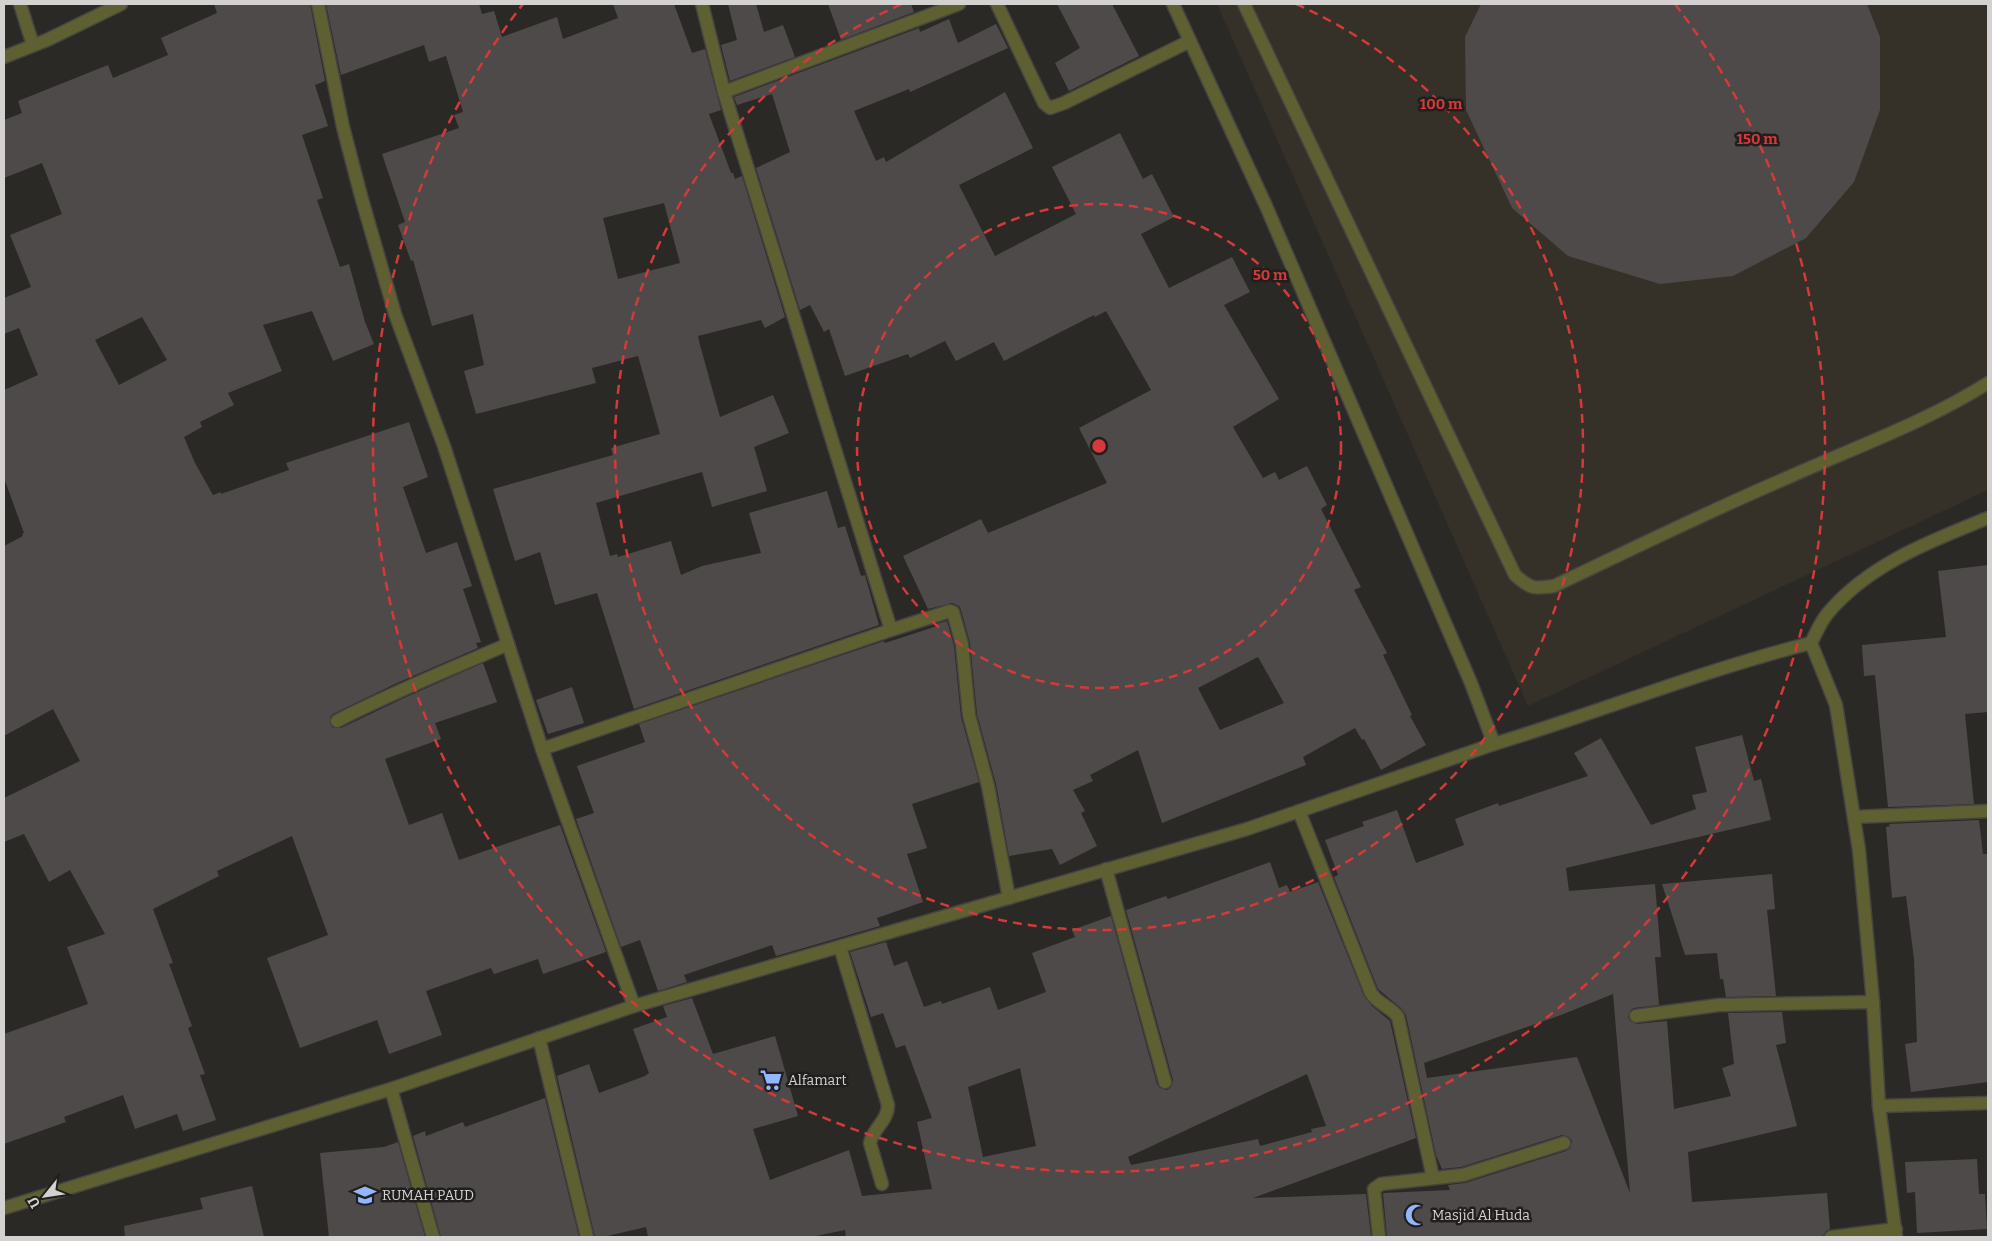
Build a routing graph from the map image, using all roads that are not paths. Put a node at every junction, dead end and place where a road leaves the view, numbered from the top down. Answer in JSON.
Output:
{"nodes":[{"id":1,"x":20,"y":4,"type":"edge"},
{"id":2,"x":121,"y":4,"type":"edge"},
{"id":3,"x":318,"y":4,"type":"edge"},
{"id":4,"x":702,"y":4,"type":"edge"},
{"id":5,"x":959,"y":4,"type":"edge"},
{"id":6,"x":997,"y":4,"type":"edge"},
{"id":7,"x":1173,"y":4,"type":"edge"},
{"id":8,"x":1244,"y":4,"type":"edge"},
{"id":9,"x":1190,"y":41,"type":"junction"},
{"id":10,"x":33,"y":45,"type":"junction"},
{"id":11,"x":4,"y":57,"type":"edge"},
{"id":12,"x":724,"y":92,"type":"junction"},
{"id":13,"x":1988,"y":383,"type":"edge"},
{"id":14,"x":1988,"y":518,"type":"edge"},
{"id":15,"x":891,"y":630,"type":"junction"},
{"id":16,"x":1811,"y":642,"type":"junction"},
{"id":17,"x":508,"y":644,"type":"junction"},
{"id":18,"x":337,"y":721,"type":"dead end"},
{"id":19,"x":1494,"y":744,"type":"junction"},
{"id":20,"x":542,"y":749,"type":"junction"},
{"id":21,"x":1299,"y":811,"type":"junction"},
{"id":22,"x":1988,"y":811,"type":"edge"},
{"id":23,"x":1854,"y":817,"type":"junction"},
{"id":24,"x":1106,"y":869,"type":"junction"},
{"id":25,"x":1009,"y":898,"type":"junction"},
{"id":26,"x":840,"y":947,"type":"junction"},
{"id":27,"x":1873,"y":1002,"type":"junction"},
{"id":28,"x":634,"y":1006,"type":"junction"},
{"id":29,"x":1636,"y":1016,"type":"dead end"},
{"id":30,"x":539,"y":1038,"type":"junction"},
{"id":31,"x":1165,"y":1082,"type":"dead end"},
{"id":32,"x":391,"y":1089,"type":"junction"},
{"id":33,"x":1988,"y":1103,"type":"edge"},
{"id":34,"x":1880,"y":1106,"type":"junction"},
{"id":35,"x":1564,"y":1143,"type":"dead end"},
{"id":36,"x":1433,"y":1178,"type":"junction"},
{"id":37,"x":882,"y":1184,"type":"dead end"},
{"id":38,"x":4,"y":1208,"type":"edge"},
{"id":39,"x":1896,"y":1233,"type":"edge"},
{"id":40,"x":433,"y":1237,"type":"edge"},
{"id":41,"x":587,"y":1237,"type":"edge"},
{"id":42,"x":1380,"y":1237,"type":"edge"},
{"id":43,"x":1831,"y":1237,"type":"edge"}],
"edges":[{"from":1,"to":10,"type":"street"},
{"from":2,"to":10,"type":"street"},
{"from":3,"to":17,"type":"street"},
{"from":4,"to":12,"type":"street"},
{"from":5,"to":12,"type":"street"},
{"from":6,"to":9,"type":"street"},
{"from":7,"to":9,"type":"street"},
{"from":8,"to":13,"type":"street"},
{"from":9,"to":19,"type":"street"},
{"from":10,"to":11,"type":"street"},
{"from":12,"to":15,"type":"street"},
{"from":14,"to":16,"type":"street"},
{"from":15,"to":20,"type":"street"},
{"from":15,"to":25,"type":"street"},
{"from":16,"to":19,"type":"street"},
{"from":16,"to":23,"type":"street"},
{"from":17,"to":18,"type":"street"},
{"from":17,"to":20,"type":"street"},
{"from":19,"to":21,"type":"street"},
{"from":20,"to":28,"type":"street"},
{"from":21,"to":24,"type":"street"},
{"from":21,"to":36,"type":"street"},
{"from":22,"to":23,"type":"street"},
{"from":23,"to":27,"type":"street"},
{"from":24,"to":25,"type":"street"},
{"from":24,"to":31,"type":"street"},
{"from":25,"to":26,"type":"street"},
{"from":26,"to":28,"type":"street"},
{"from":26,"to":37,"type":"street"},
{"from":27,"to":29,"type":"street"},
{"from":27,"to":34,"type":"street"},
{"from":28,"to":30,"type":"street"},
{"from":30,"to":32,"type":"street"},
{"from":30,"to":41,"type":"street"},
{"from":32,"to":38,"type":"street"},
{"from":32,"to":40,"type":"street"},
{"from":33,"to":34,"type":"street"},
{"from":34,"to":39,"type":"street"},
{"from":35,"to":36,"type":"street"},
{"from":36,"to":42,"type":"street"},
{"from":39,"to":43,"type":"street"}]}
